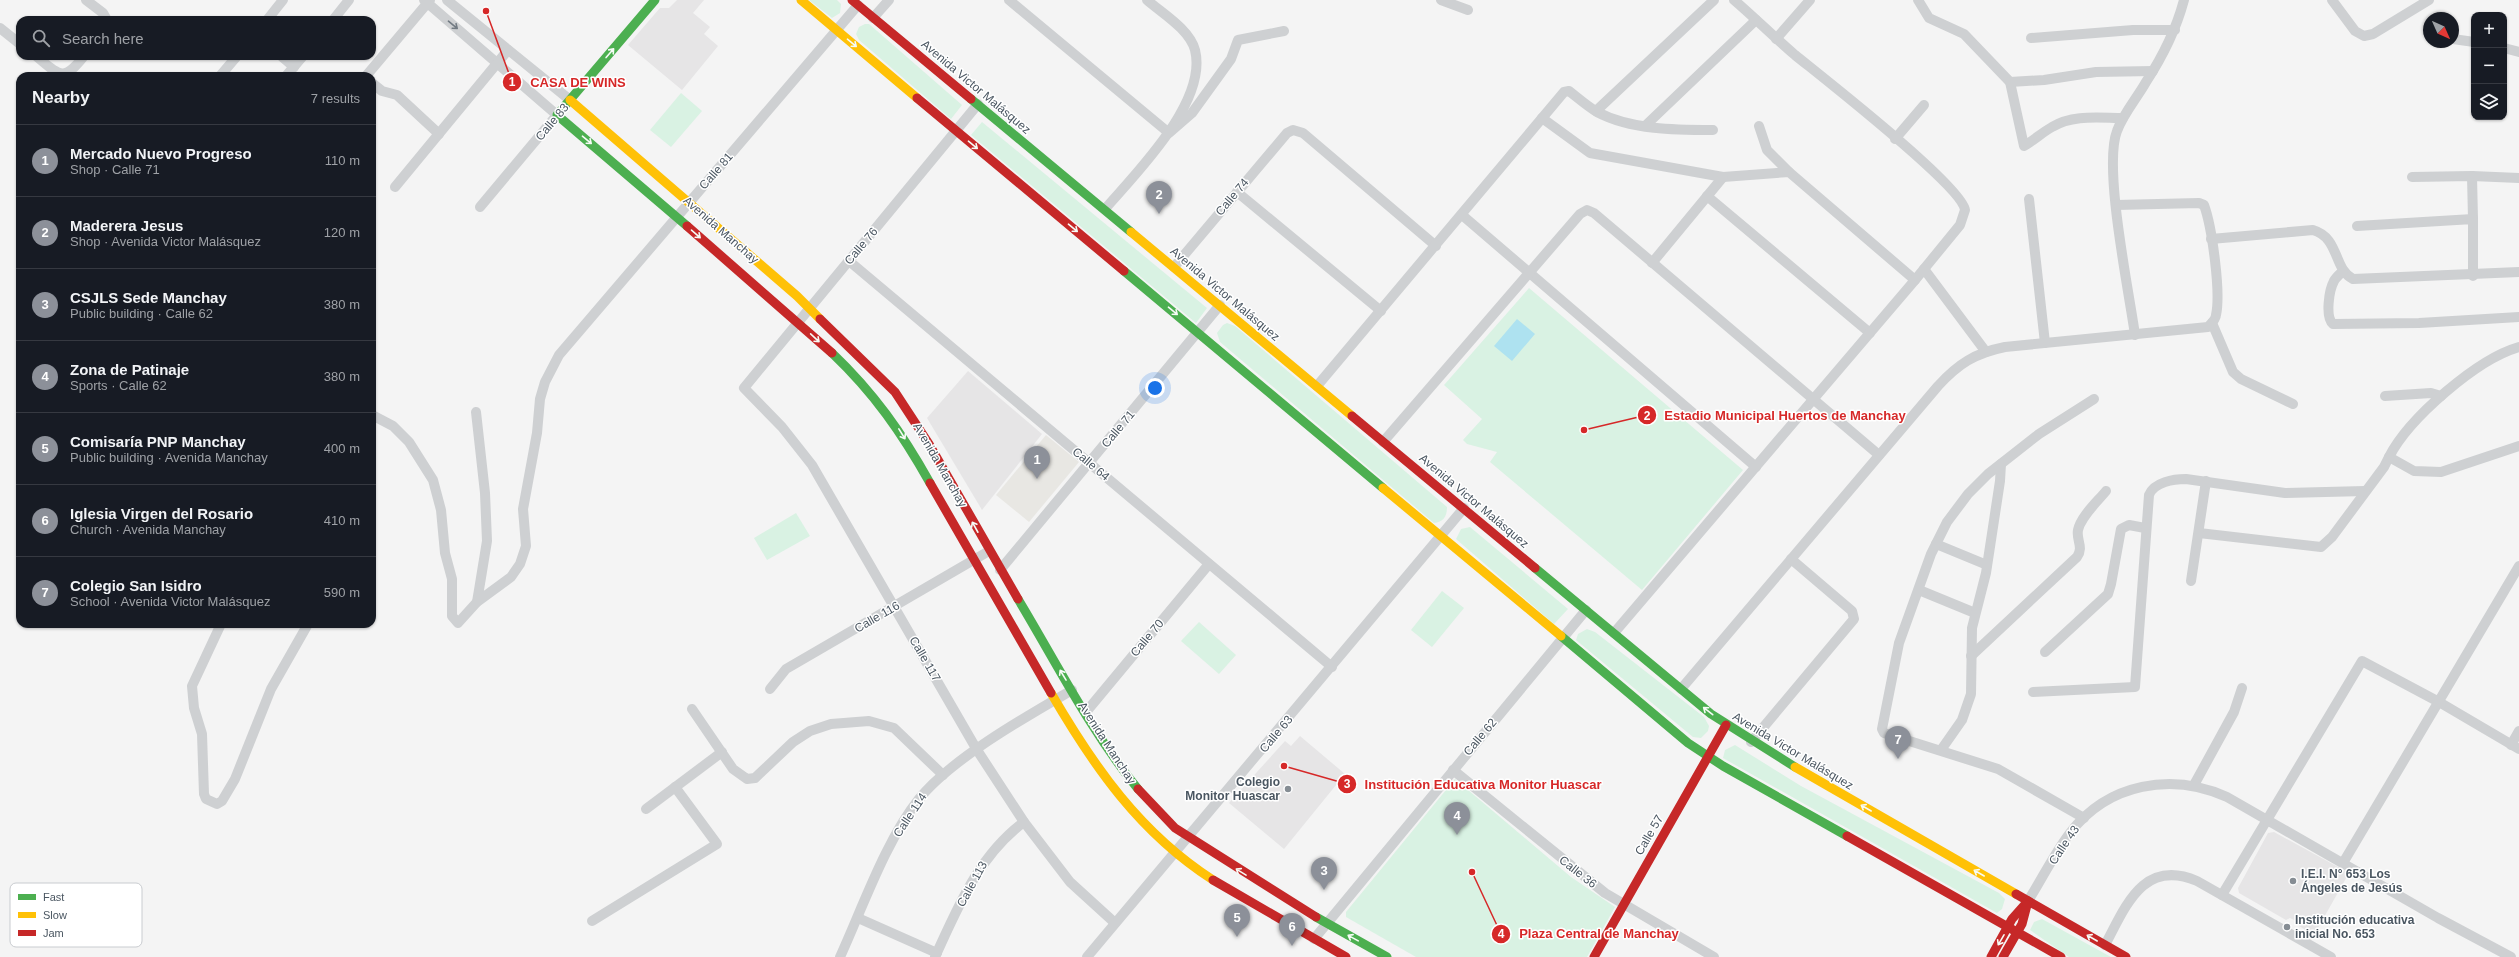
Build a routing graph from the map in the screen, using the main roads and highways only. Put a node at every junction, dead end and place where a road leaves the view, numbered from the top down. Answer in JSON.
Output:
{"nodes":[{"id":1,"x":655,"y":0,"type":"edge"},
{"id":2,"x":801,"y":0,"type":"edge"},
{"id":3,"x":855,"y":3,"type":"edge"},
{"id":4,"x":570,"y":100,"type":"junction"},
{"id":5,"x":557,"y":115,"type":"joint"},
{"id":6,"x":1726,"y":725,"type":"junction"},
{"id":7,"x":1708,"y":756,"type":"junction"},
{"id":8,"x":2028,"y":901,"type":"junction"},
{"id":9,"x":2008,"y":927,"type":"junction"},
{"id":10,"x":2017,"y":932,"type":"junction"},
{"id":11,"x":1346,"y":957,"type":"edge"},
{"id":12,"x":1387,"y":957,"type":"edge"},
{"id":13,"x":1594,"y":957,"type":"edge"},
{"id":14,"x":1991,"y":957,"type":"edge"},
{"id":15,"x":2003,"y":957,"type":"edge"},
{"id":16,"x":2061,"y":957,"type":"edge"},
{"id":17,"x":2126,"y":957,"type":"edge"}],
"edges":[{"from":4,"to":1,"type":"main road","name":"Calle 83","one_way":true},
{"from":2,"to":7,"type":"main road","one_way":true},
{"from":6,"to":3,"type":"main road","name":"Avenida Victor Malásquez","one_way":true},
{"from":4,"to":5,"type":"main road","name":"Calle 83"},
{"from":12,"to":4,"type":"main road","name":"Avenida Manchay","one_way":true},
{"from":5,"to":11,"type":"main road","name":"Avenida Manchay","one_way":true},
{"from":6,"to":7,"type":"main road","name":"Calle 57"},
{"from":8,"to":6,"type":"main road","name":"Avenida Victor Malásquez","one_way":true},
{"from":7,"to":9,"type":"main road"},
{"from":7,"to":13,"type":"main road","name":"Calle 57"},
{"from":8,"to":9,"type":"main road"},
{"from":8,"to":10,"type":"main road"},
{"from":17,"to":8,"type":"main road","name":"Avenida Victor Malásquez","one_way":true},
{"from":9,"to":10,"type":"main road"},
{"from":9,"to":14,"type":"main road","one_way":true},
{"from":10,"to":15,"type":"main road"},
{"from":10,"to":16,"type":"main road"}]}
